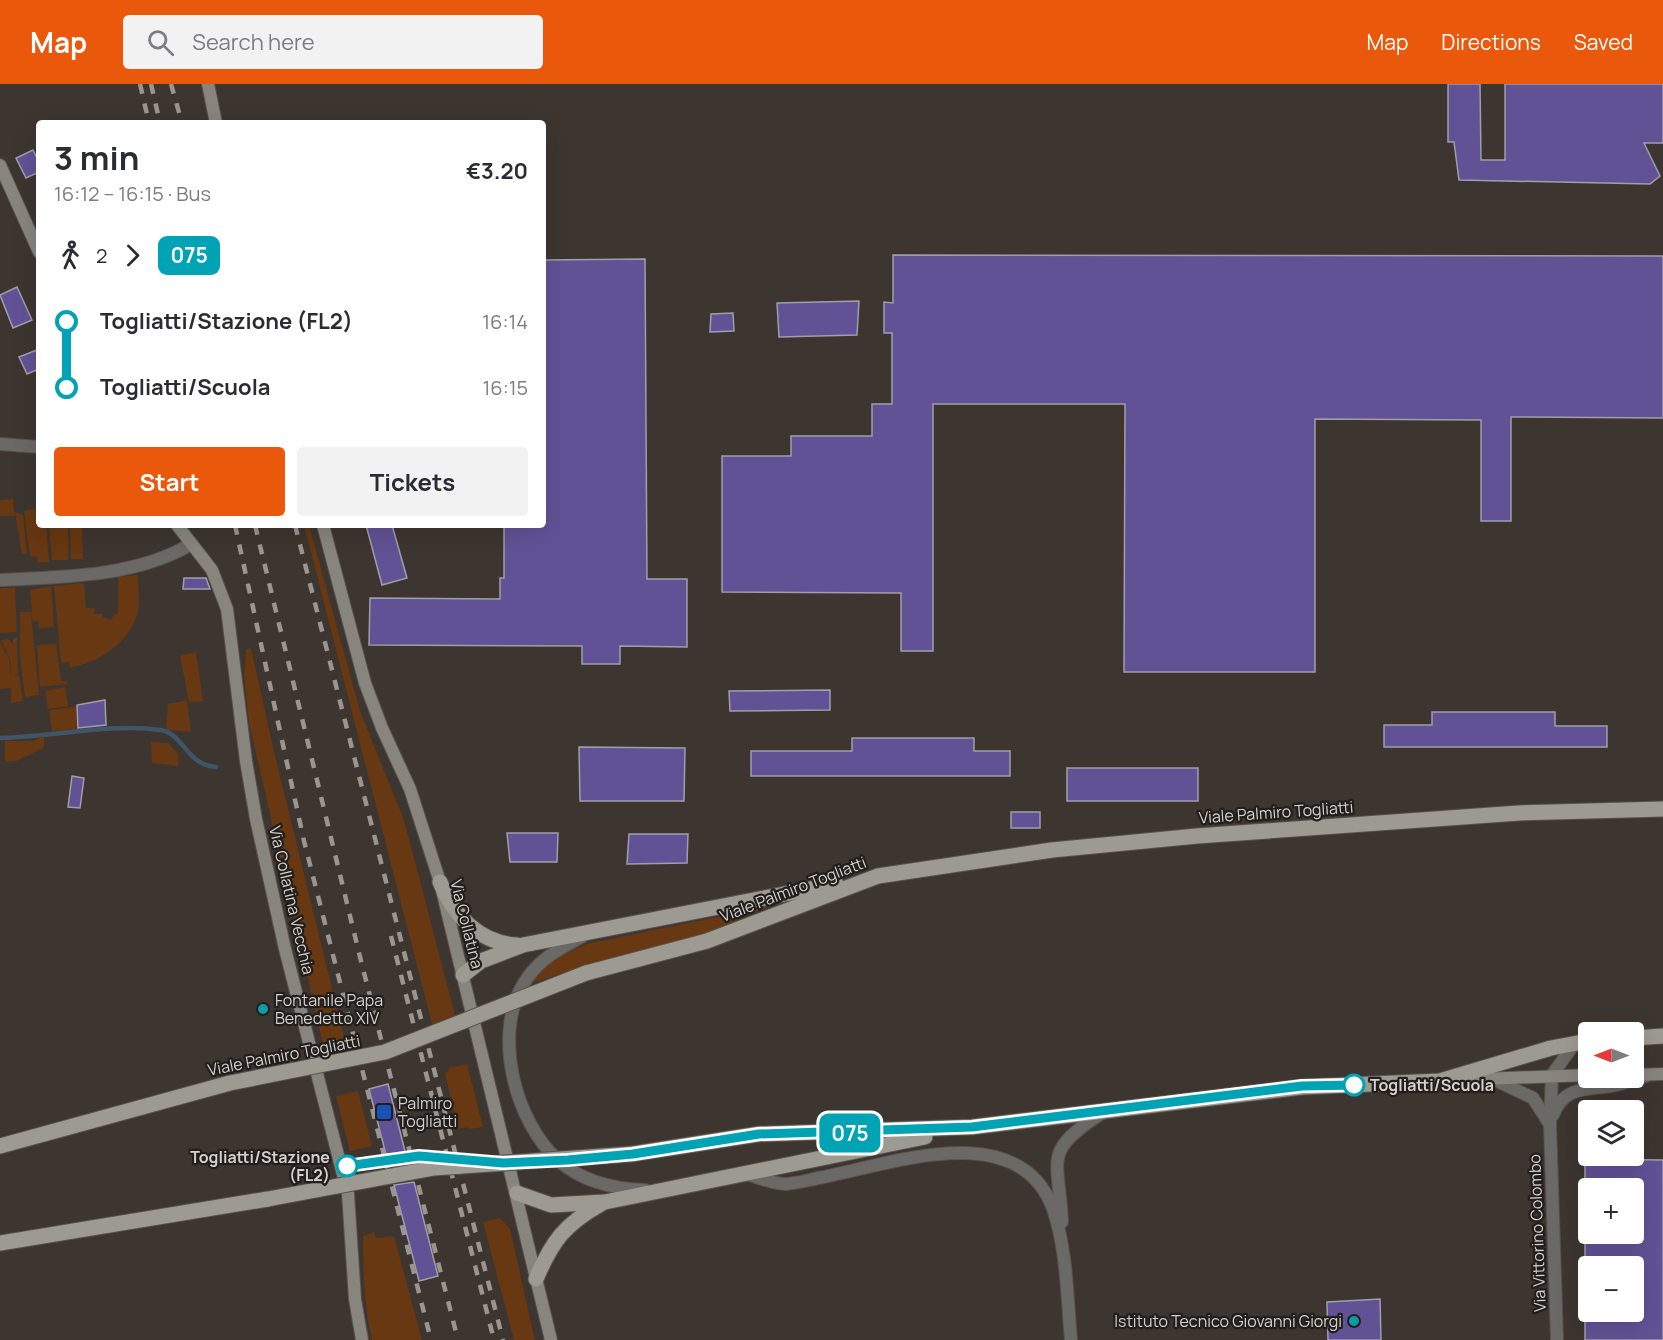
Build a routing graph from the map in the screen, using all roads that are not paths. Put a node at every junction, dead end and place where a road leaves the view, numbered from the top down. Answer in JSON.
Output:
{"nodes":[{"id":1,"x":208,"y":84,"type":"edge"},
{"id":2,"x":215,"y":120,"type":"edge"},
{"id":3,"x":0,"y":165,"type":"edge"},
{"id":4,"x":36,"y":245,"type":"edge"},
{"id":5,"x":0,"y":444,"type":"edge"},
{"id":6,"x":36,"y":447,"type":"edge"},
{"id":7,"x":179,"y":528,"type":"edge"},
{"id":8,"x":324,"y":528,"type":"edge"},
{"id":9,"x":191,"y":544,"type":"junction"},
{"id":10,"x":0,"y":580,"type":"edge"},
{"id":11,"x":1663,"y":809,"type":"edge"},
{"id":12,"x":878,"y":876,"type":"junction"},
{"id":13,"x":440,"y":882,"type":"junction"},
{"id":14,"x":592,"y":931,"type":"junction"},
{"id":15,"x":524,"y":945,"type":"junction"},
{"id":16,"x":463,"y":975,"type":"junction"},
{"id":17,"x":1663,"y":1036,"type":"edge"},
{"id":18,"x":1644,"y":1037,"type":"edge"},
{"id":19,"x":1578,"y":1043,"type":"edge"},
{"id":20,"x":1578,"y":1047,"type":"edge"},
{"id":21,"x":1663,"y":1074,"type":"edge"},
{"id":22,"x":1578,"y":1075,"type":"edge"},
{"id":23,"x":1644,"y":1075,"type":"edge"},
{"id":24,"x":1649,"y":1075,"type":"junction"},
{"id":25,"x":1552,"y":1076,"type":"junction"},
{"id":26,"x":1491,"y":1078,"type":"junction"},
{"id":27,"x":1440,"y":1081,"type":"junction"},
{"id":28,"x":1104,"y":1111,"type":"junction"},
{"id":29,"x":1550,"y":1124,"type":"junction"},
{"id":30,"x":972,"y":1127,"type":"junction"},
{"id":31,"x":0,"y":1146,"type":"edge"},
{"id":32,"x":743,"y":1173,"type":"junction"},
{"id":33,"x":667,"y":1189,"type":"junction"},
{"id":34,"x":517,"y":1193,"type":"junction"},
{"id":35,"x":605,"y":1202,"type":"junction"},
{"id":36,"x":1061,"y":1238,"type":"junction"},
{"id":37,"x":0,"y":1243,"type":"edge"},
{"id":38,"x":536,"y":1279,"type":"junction"},
{"id":39,"x":362,"y":1340,"type":"edge"},
{"id":40,"x":551,"y":1340,"type":"edge"},
{"id":41,"x":1071,"y":1340,"type":"edge"},
{"id":42,"x":1557,"y":1340,"type":"edge"}],
"edges":[{"from":1,"to":2,"type":"street"},
{"from":3,"to":4,"type":"street"},
{"from":5,"to":6,"type":"street"},
{"from":7,"to":9,"type":"street","name":"Via Collatina Vecchia"},
{"from":8,"to":13,"type":"street","name":"Via Collatina"},
{"from":9,"to":10,"type":"street"},
{"from":9,"to":39,"type":"street","name":"Via Collatina Vecchia"},
{"from":11,"to":12,"type":"main road","name":"Viale Palmiro Togliatti"},
{"from":12,"to":14,"type":"main road"},
{"from":12,"to":31,"type":"main road","name":"Viale Palmiro Togliatti","bridge":true},
{"from":13,"to":15,"type":"main road"},
{"from":13,"to":16,"type":"street","name":"Via Collatina"},
{"from":14,"to":15,"type":"main road"},
{"from":14,"to":33,"type":"street"},
{"from":15,"to":16,"type":"main road"},
{"from":16,"to":34,"type":"street","name":"Via Collatina"},
{"from":17,"to":18,"type":"main road"},
{"from":19,"to":27,"type":"main road"},
{"from":20,"to":25,"type":"street"},
{"from":21,"to":24,"type":"street"},
{"from":22,"to":25,"type":"street"},
{"from":23,"to":24,"type":"street"},
{"from":24,"to":29,"type":"street"},
{"from":25,"to":26,"type":"street"},
{"from":25,"to":29,"type":"street","name":"Via Vittorino Colombo"},
{"from":26,"to":27,"type":"street"},
{"from":26,"to":29,"type":"street"},
{"from":27,"to":28,"type":"main road"},
{"from":28,"to":30,"type":"main road"},
{"from":28,"to":36,"type":"street"},
{"from":29,"to":42,"type":"street","name":"Via Vittorino Colombo"},
{"from":30,"to":32,"type":"main road"},
{"from":30,"to":37,"type":"main road","bridge":true},
{"from":32,"to":33,"type":"main road"},
{"from":32,"to":36,"type":"street"},
{"from":33,"to":35,"type":"main road"},
{"from":34,"to":35,"type":"main road"},
{"from":34,"to":38,"type":"street","name":"Via Collatina"},
{"from":35,"to":38,"type":"main road"},
{"from":36,"to":41,"type":"street"},
{"from":38,"to":40,"type":"street","name":"Via Collatina"}]}
